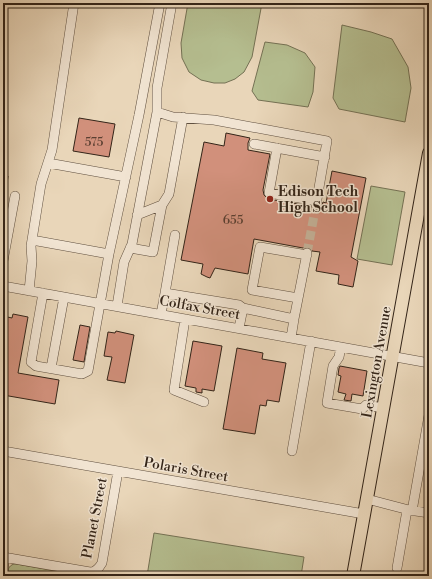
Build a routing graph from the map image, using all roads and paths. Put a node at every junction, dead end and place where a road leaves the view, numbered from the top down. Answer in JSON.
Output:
{"nodes":[{"id":1,"x":74,"y":3,"type":"edge"},
{"id":2,"x":160,"y":3,"type":"edge"},
{"id":3,"x":172,"y":3,"type":"edge"},
{"id":4,"x":156,"y":112,"type":"junction"},
{"id":5,"x":183,"y":118,"type":"junction"},
{"id":6,"x":254,"y":144,"type":"dead end"},
{"id":7,"x":277,"y":148,"type":"junction"},
{"id":8,"x":429,"y":152,"type":"edge"},
{"id":9,"x":325,"y":157,"type":"junction"},
{"id":10,"x":48,"y":163,"type":"junction"},
{"id":11,"x":126,"y":177,"type":"junction"},
{"id":12,"x":15,"y":196,"type":"dead end"},
{"id":13,"x":162,"y":206,"type":"junction"},
{"id":14,"x":137,"y":215,"type":"junction"},
{"id":15,"x":175,"y":235,"type":"dead end"},
{"id":16,"x":32,"y":240,"type":"junction"},
{"id":17,"x":130,"y":248,"type":"junction"},
{"id":18,"x":109,"y":254,"type":"junction"},
{"id":19,"x":4,"y":255,"type":"edge"},
{"id":20,"x":3,"y":286,"type":"edge"},
{"id":21,"x":29,"y":291,"type":"junction"},
{"id":22,"x":43,"y":293,"type":"junction"},
{"id":23,"x":165,"y":293,"type":"junction"},
{"id":24,"x":64,"y":297,"type":"junction"},
{"id":25,"x":298,"y":298,"type":"junction"},
{"id":26,"x":100,"y":303,"type":"junction"},
{"id":27,"x":117,"y":306,"type":"junction"},
{"id":28,"x":242,"y":308,"type":"junction"},
{"id":29,"x":161,"y":314,"type":"junction"},
{"id":30,"x":185,"y":319,"type":"junction"},
{"id":31,"x":294,"y":319,"type":"junction"},
{"id":32,"x":239,"y":328,"type":"junction"},
{"id":33,"x":291,"y":338,"type":"junction"},
{"id":34,"x":311,"y":341,"type":"junction"},
{"id":35,"x":341,"y":347,"type":"junction"},
{"id":36,"x":392,"y":356,"type":"junction"},
{"id":37,"x":429,"y":363,"type":"edge"},
{"id":38,"x":51,"y":368,"type":"junction"},
{"id":39,"x":204,"y":402,"type":"dead end"},
{"id":40,"x":383,"y":408,"type":"junction"},
{"id":41,"x":429,"y":415,"type":"edge"},
{"id":42,"x":292,"y":451,"type":"dead end"},
{"id":43,"x":3,"y":452,"type":"edge"},
{"id":44,"x":118,"y":472,"type":"junction"},
{"id":45,"x":367,"y":499,"type":"junction"},
{"id":46,"x":410,"y":510,"type":"junction"},
{"id":47,"x":429,"y":513,"type":"edge"},
{"id":48,"x":364,"y":514,"type":"junction"},
{"id":49,"x":4,"y":557,"type":"edge"},
{"id":50,"x":397,"y":568,"type":"dead end"},
{"id":51,"x":3,"y":569,"type":"edge"},
{"id":52,"x":353,"y":576,"type":"edge"}],
"edges":[{"from":1,"to":10,"type":"street"},
{"from":2,"to":11,"type":"street"},
{"from":3,"to":4,"type":"street"},
{"from":4,"to":5,"type":"street"},
{"from":4,"to":14,"type":"street"},
{"from":5,"to":9,"type":"street"},
{"from":5,"to":13,"type":"street"},
{"from":6,"to":7,"type":"street"},
{"from":7,"to":9,"type":"street"},
{"from":7,"to":9,"type":"street"},
{"from":8,"to":36,"type":"main road","name":"Lexington Avenue"},
{"from":10,"to":11,"type":"street"},
{"from":10,"to":16,"type":"street"},
{"from":11,"to":18,"type":"street"},
{"from":12,"to":19,"type":"street"},
{"from":13,"to":14,"type":"street"},
{"from":13,"to":17,"type":"street"},
{"from":14,"to":17,"type":"street"},
{"from":15,"to":23,"type":"street"},
{"from":16,"to":18,"type":"street"},
{"from":16,"to":21,"type":"street"},
{"from":17,"to":27,"type":"street"},
{"from":18,"to":26,"type":"street"},
{"from":20,"to":21,"type":"street","name":"Colfax Street"},
{"from":21,"to":22,"type":"street","name":"Colfax Street"},
{"from":22,"to":24,"type":"street","name":"Colfax Street"},
{"from":22,"to":38,"type":"street"},
{"from":23,"to":28,"type":"street"},
{"from":23,"to":29,"type":"street"},
{"from":24,"to":26,"type":"street","name":"Colfax Street"},
{"from":24,"to":38,"type":"street"},
{"from":25,"to":25,"type":"street"},
{"from":25,"to":31,"type":"street"},
{"from":26,"to":27,"type":"street","name":"Colfax Street"},
{"from":26,"to":38,"type":"street"},
{"from":27,"to":29,"type":"street","name":"Colfax Street"},
{"from":28,"to":31,"type":"street"},
{"from":28,"to":32,"type":"street"},
{"from":29,"to":30,"type":"street","name":"Colfax Street"},
{"from":30,"to":32,"type":"street","name":"Colfax Street"},
{"from":30,"to":39,"type":"street"},
{"from":31,"to":33,"type":"street"},
{"from":32,"to":33,"type":"street","name":"Colfax Street"},
{"from":33,"to":34,"type":"street","name":"Colfax Street"},
{"from":34,"to":35,"type":"street","name":"Colfax Street"},
{"from":34,"to":42,"type":"street"},
{"from":35,"to":36,"type":"street","name":"Colfax Street"},
{"from":35,"to":40,"type":"street"},
{"from":36,"to":37,"type":"street","name":"Colfax Street"},
{"from":36,"to":40,"type":"main road","name":"Lexington Avenue"},
{"from":40,"to":45,"type":"main road","name":"Lexington Avenue"},
{"from":41,"to":46,"type":"street"},
{"from":43,"to":44,"type":"street","name":"Polaris Street"},
{"from":44,"to":48,"type":"street","name":"Polaris Street"},
{"from":44,"to":49,"type":"street","name":"Planet Street"},
{"from":45,"to":46,"type":"street"},
{"from":45,"to":48,"type":"main road","name":"Lexington Avenue"},
{"from":46,"to":47,"type":"street"},
{"from":46,"to":50,"type":"street"},
{"from":48,"to":52,"type":"main road","name":"Lexington Avenue"},
{"from":49,"to":51,"type":"street"}]}
